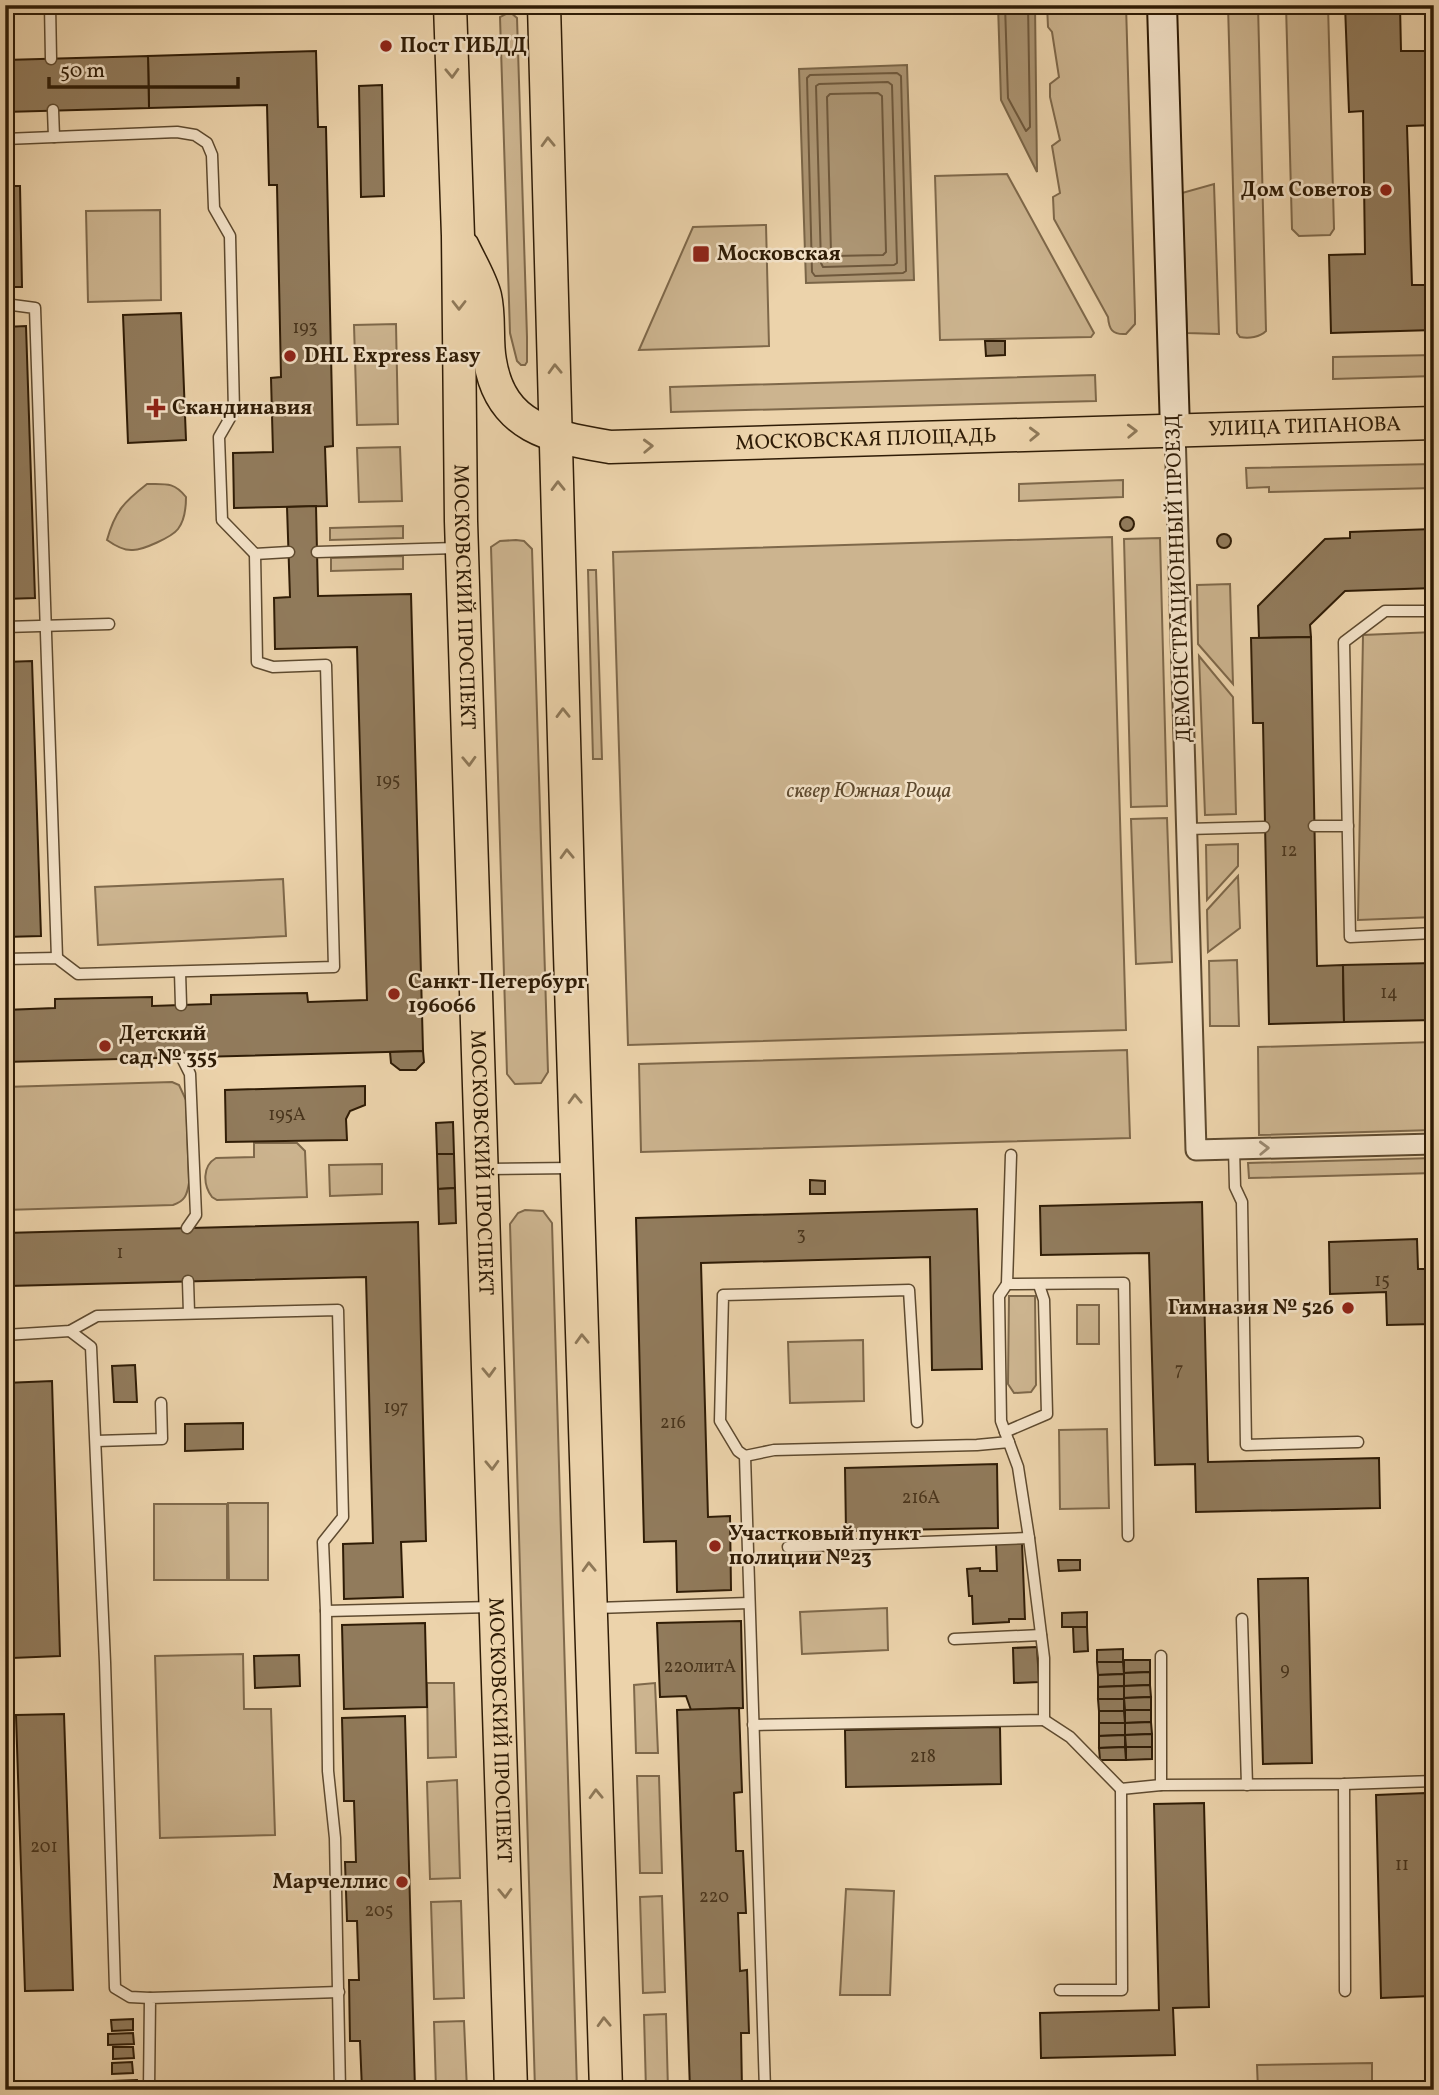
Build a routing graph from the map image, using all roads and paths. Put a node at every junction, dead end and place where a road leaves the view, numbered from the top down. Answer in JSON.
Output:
{"nodes":[{"id":1,"x":50,"y":5,"type":"edge"},
{"id":2,"x":450,"y":5,"type":"edge"},
{"id":3,"x":544,"y":5,"type":"edge"},
{"id":4,"x":1163,"y":5,"type":"edge"},
{"id":5,"x":51,"y":59,"type":"dead end"},
{"id":6,"x":53,"y":110,"type":"dead end"},
{"id":7,"x":54,"y":137,"type":"junction"},
{"id":8,"x":5,"y":139,"type":"edge"},
{"id":9,"x":458,"y":236,"type":"junction"},
{"id":10,"x":5,"y":304,"type":"edge"},
{"id":11,"x":1434,"y":423,"type":"edge"},
{"id":12,"x":1175,"y":430,"type":"junction"},
{"id":13,"x":557,"y":437,"type":"junction"},
{"id":14,"x":462,"y":548,"type":"junction"},
{"id":15,"x":289,"y":552,"type":"dead end"},
{"id":16,"x":317,"y":552,"type":"dead end"},
{"id":17,"x":255,"y":554,"type":"junction"},
{"id":18,"x":1434,"y":611,"type":"edge"},
{"id":19,"x":109,"y":624,"type":"dead end"},
{"id":20,"x":46,"y":626,"type":"junction"},
{"id":21,"x":5,"y":627,"type":"edge"},
{"id":22,"x":1348,"y":825,"type":"junction"},
{"id":23,"x":1314,"y":826,"type":"dead end"},
{"id":24,"x":1264,"y":827,"type":"dead end"},
{"id":25,"x":1187,"y":829,"type":"junction"},
{"id":26,"x":1434,"y":933,"type":"edge"},
{"id":27,"x":57,"y":958,"type":"junction"},
{"id":28,"x":5,"y":960,"type":"edge"},
{"id":29,"x":180,"y":972,"type":"junction"},
{"id":30,"x":181,"y":1005,"type":"dead end"},
{"id":31,"x":182,"y":1058,"type":"dead end"},
{"id":32,"x":1434,"y":1144,"type":"edge"},
{"id":33,"x":1234,"y":1149,"type":"junction"},
{"id":34,"x":1011,"y":1155,"type":"dead end"},
{"id":35,"x":577,"y":1167,"type":"junction"},
{"id":36,"x":482,"y":1169,"type":"junction"},
{"id":37,"x":187,"y":1228,"type":"dead end"},
{"id":38,"x":188,"y":1281,"type":"dead end"},
{"id":39,"x":1007,"y":1284,"type":"junction"},
{"id":40,"x":1039,"y":1284,"type":"junction"},
{"id":41,"x":189,"y":1313,"type":"junction"},
{"id":42,"x":70,"y":1331,"type":"junction"},
{"id":43,"x":5,"y":1335,"type":"edge"},
{"id":44,"x":161,"y":1403,"type":"dead end"},
{"id":45,"x":917,"y":1422,"type":"dead end"},
{"id":46,"x":1007,"y":1437,"type":"junction"},
{"id":47,"x":96,"y":1441,"type":"junction"},
{"id":48,"x":1357,"y":1442,"type":"dead end"},
{"id":49,"x":745,"y":1456,"type":"junction"},
{"id":50,"x":1128,"y":1536,"type":"dead end"},
{"id":51,"x":1029,"y":1538,"type":"junction"},
{"id":52,"x":788,"y":1546,"type":"dead end"},
{"id":53,"x":749,"y":1603,"type":"junction"},
{"id":54,"x":496,"y":1607,"type":"junction"},
{"id":55,"x":591,"y":1608,"type":"junction"},
{"id":56,"x":327,"y":1611,"type":"junction"},
{"id":57,"x":1242,"y":1619,"type":"dead end"},
{"id":58,"x":1041,"y":1634,"type":"junction"},
{"id":59,"x":954,"y":1639,"type":"dead end"},
{"id":60,"x":1161,"y":1656,"type":"dead end"},
{"id":61,"x":1044,"y":1720,"type":"junction"},
{"id":62,"x":753,"y":1725,"type":"junction"},
{"id":63,"x":1434,"y":1781,"type":"edge"},
{"id":64,"x":1344,"y":1784,"type":"junction"},
{"id":65,"x":1161,"y":1785,"type":"junction"},
{"id":66,"x":1247,"y":1785,"type":"junction"},
{"id":67,"x":1121,"y":1789,"type":"junction"},
{"id":68,"x":1060,"y":1990,"type":"dead end"},
{"id":69,"x":1345,"y":1991,"type":"dead end"},
{"id":70,"x":339,"y":1992,"type":"junction"},
{"id":71,"x":150,"y":1998,"type":"junction"},
{"id":72,"x":149,"y":2090,"type":"edge"},
{"id":73,"x":340,"y":2090,"type":"edge"},
{"id":74,"x":512,"y":2090,"type":"edge"},
{"id":75,"x":606,"y":2090,"type":"edge"},
{"id":76,"x":765,"y":2090,"type":"edge"}],
"edges":[{"from":1,"to":5,"type":"lane"},
{"from":2,"to":9,"type":"main road","name":"МОСКОВСКИЙ ПРОСПЕКТ","one_way":true},
{"from":13,"to":3,"type":"main road","one_way":true},
{"from":4,"to":12,"type":"street","name":"ДЕМОНСТРАЦИОННЫЙ ПРОЕЗД"},
{"from":6,"to":7,"type":"lane"},
{"from":7,"to":8,"type":"lane"},
{"from":7,"to":17,"type":"lane"},
{"from":9,"to":13,"type":"main road","name":"МОСКОВСКИЙ ПРОСПЕКТ"},
{"from":9,"to":14,"type":"main road","name":"МОСКОВСКИЙ ПРОСПЕКТ","one_way":true},
{"from":10,"to":20,"type":"lane"},
{"from":11,"to":12,"type":"main road","name":"УЛИЦА ТИПАНОВА"},
{"from":13,"to":12,"type":"main road","name":"МОСКОВСКАЯ ПЛОЩАДЬ","one_way":true},
{"from":12,"to":25,"type":"street","name":"ДЕМОНСТРАЦИОННЫЙ ПРОЕЗД"},
{"from":35,"to":13,"type":"main road","one_way":true},
{"from":14,"to":16,"type":"lane"},
{"from":14,"to":36,"type":"main road","name":"МОСКОВСКИЙ ПРОСПЕКТ","one_way":true},
{"from":15,"to":17,"type":"lane"},
{"from":17,"to":29,"type":"lane"},
{"from":18,"to":22,"type":"lane"},
{"from":19,"to":20,"type":"lane"},
{"from":20,"to":21,"type":"lane"},
{"from":20,"to":27,"type":"lane"},
{"from":22,"to":23,"type":"lane"},
{"from":22,"to":26,"type":"lane"},
{"from":24,"to":25,"type":"lane"},
{"from":25,"to":33,"type":"street","name":"ДЕМОНСТРАЦИОННЫЙ ПРОЕЗД"},
{"from":27,"to":28,"type":"lane"},
{"from":27,"to":29,"type":"lane"},
{"from":29,"to":30,"type":"lane"},
{"from":31,"to":37,"type":"lane"},
{"from":33,"to":32,"type":"street","one_way":true},
{"from":33,"to":48,"type":"lane"},
{"from":34,"to":39,"type":"lane"},
{"from":35,"to":36,"type":"lane"},
{"from":55,"to":35,"type":"main road","one_way":true},
{"from":36,"to":54,"type":"main road","name":"МОСКОВСКИЙ ПРОСПЕКТ","one_way":true},
{"from":38,"to":41,"type":"lane"},
{"from":39,"to":40,"type":"lane"},
{"from":39,"to":46,"type":"lane"},
{"from":40,"to":46,"type":"lane"},
{"from":40,"to":50,"type":"lane"},
{"from":41,"to":42,"type":"lane"},
{"from":41,"to":56,"type":"lane"},
{"from":42,"to":43,"type":"lane"},
{"from":42,"to":47,"type":"lane"},
{"from":44,"to":47,"type":"lane"},
{"from":45,"to":49,"type":"lane"},
{"from":46,"to":49,"type":"lane"},
{"from":46,"to":51,"type":"lane"},
{"from":47,"to":71,"type":"lane"},
{"from":49,"to":53,"type":"lane"},
{"from":51,"to":52,"type":"lane"},
{"from":51,"to":58,"type":"lane"},
{"from":53,"to":55,"type":"lane"},
{"from":53,"to":62,"type":"lane"},
{"from":54,"to":56,"type":"lane"},
{"from":54,"to":74,"type":"main road","name":"МОСКОВСКИЙ ПРОСПЕКТ","one_way":true},
{"from":75,"to":55,"type":"main road","one_way":true},
{"from":56,"to":70,"type":"lane"},
{"from":57,"to":66,"type":"lane"},
{"from":58,"to":59,"type":"lane"},
{"from":58,"to":61,"type":"lane"},
{"from":60,"to":65,"type":"lane"},
{"from":61,"to":62,"type":"lane"},
{"from":61,"to":67,"type":"lane"},
{"from":62,"to":76,"type":"lane"},
{"from":63,"to":64,"type":"lane"},
{"from":64,"to":66,"type":"lane"},
{"from":64,"to":69,"type":"lane"},
{"from":65,"to":66,"type":"lane"},
{"from":65,"to":67,"type":"lane"},
{"from":67,"to":68,"type":"lane"},
{"from":70,"to":71,"type":"lane"},
{"from":70,"to":73,"type":"lane"},
{"from":71,"to":72,"type":"lane"}]}
